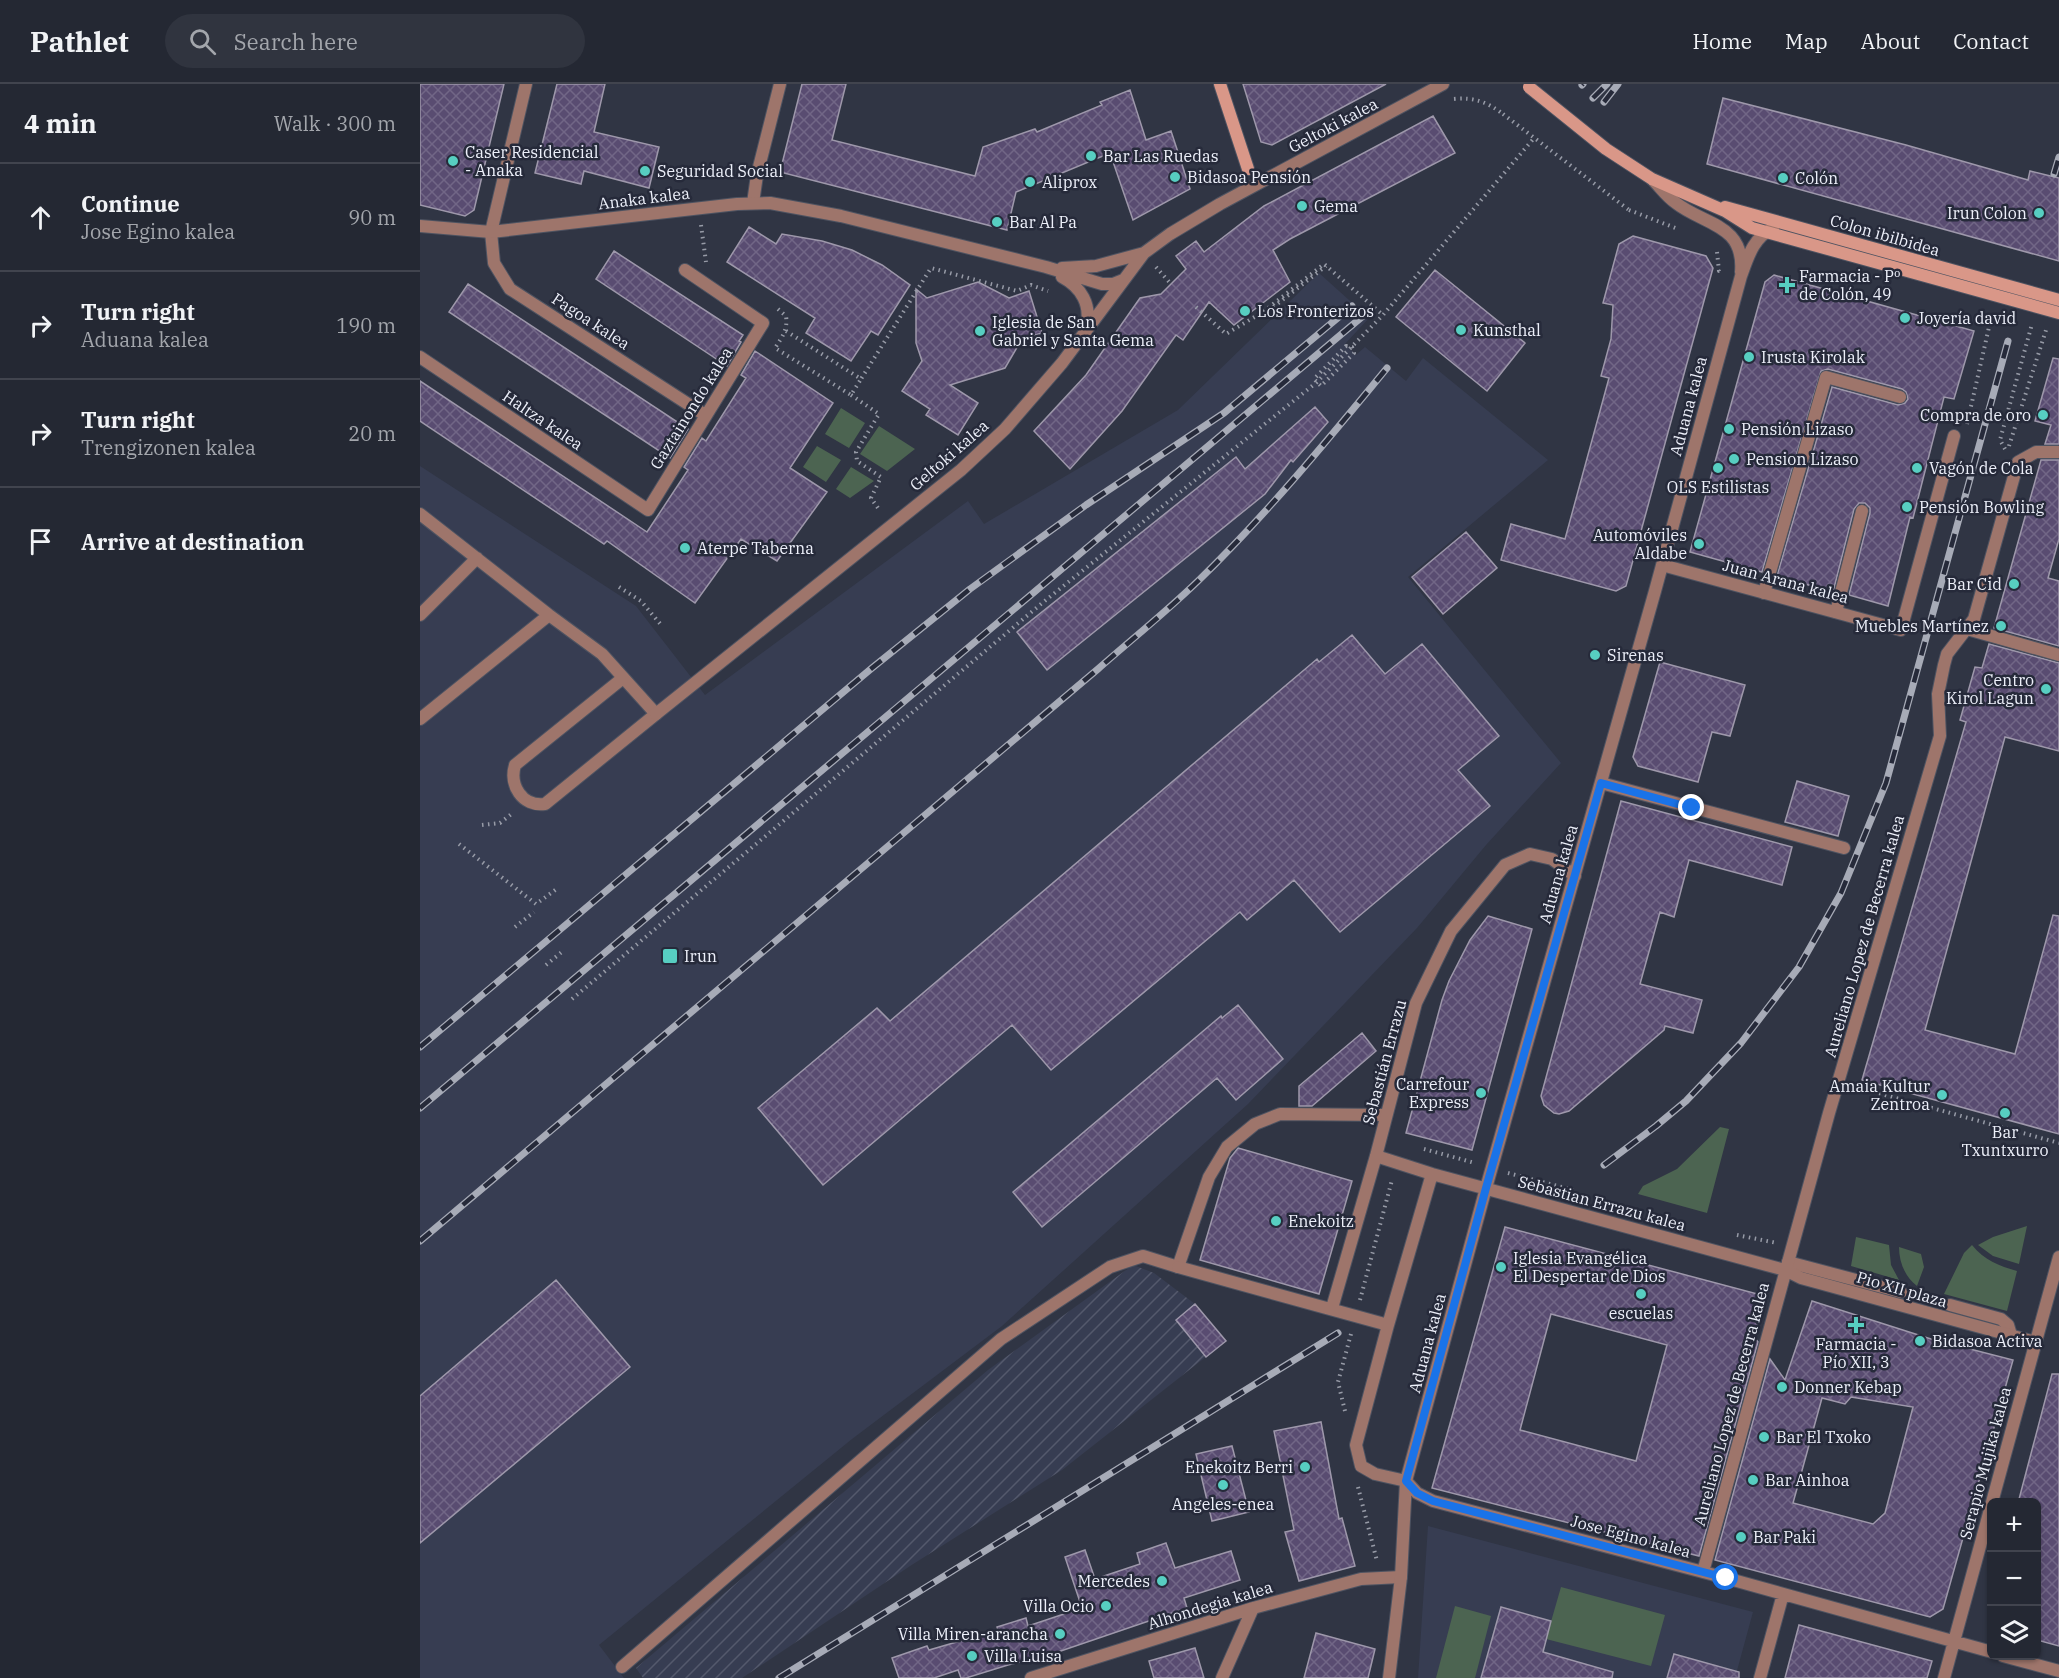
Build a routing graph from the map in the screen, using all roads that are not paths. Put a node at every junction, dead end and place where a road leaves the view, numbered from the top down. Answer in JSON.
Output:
{"nodes":[{"id":1,"x":526,"y":84,"type":"edge"},
{"id":2,"x":780,"y":84,"type":"edge"},
{"id":3,"x":1220,"y":84,"type":"edge"},
{"id":4,"x":1443,"y":84,"type":"edge"},
{"id":5,"x":1525,"y":85,"type":"edge"},
{"id":6,"x":1248,"y":169,"type":"junction"},
{"id":7,"x":1269,"y":178,"type":"junction"},
{"id":8,"x":1652,"y":179,"type":"junction"},
{"id":9,"x":1236,"y":196,"type":"junction"},
{"id":10,"x":1703,"y":201,"type":"junction"},
{"id":11,"x":753,"y":202,"type":"junction"},
{"id":12,"x":420,"y":226,"type":"edge"},
{"id":13,"x":1794,"y":226,"type":"junction"},
{"id":14,"x":491,"y":232,"type":"junction"},
{"id":15,"x":1766,"y":232,"type":"junction"},
{"id":16,"x":1144,"y":253,"type":"junction"},
{"id":17,"x":1046,"y":267,"type":"junction"},
{"id":18,"x":1088,"y":267,"type":"junction"},
{"id":19,"x":685,"y":270,"type":"dead end"},
{"id":20,"x":1740,"y":276,"type":"junction"},
{"id":21,"x":1123,"y":280,"type":"junction"},
{"id":22,"x":1110,"y":285,"type":"junction"},
{"id":23,"x":1109,"y":299,"type":"junction"},
{"id":24,"x":2059,"y":300,"type":"edge"},
{"id":25,"x":2059,"y":313,"type":"edge"},
{"id":26,"x":1085,"y":331,"type":"junction"},
{"id":27,"x":420,"y":357,"type":"edge"},
{"id":28,"x":1900,"y":397,"type":"dead end"},
{"id":29,"x":705,"y":415,"type":"junction"},
{"id":30,"x":1954,"y":436,"type":"dead end"},
{"id":31,"x":2059,"y":452,"type":"edge"},
{"id":32,"x":648,"y":510,"type":"joint"},
{"id":33,"x":1862,"y":512,"type":"dead end"},
{"id":34,"x":420,"y":514,"type":"edge"},
{"id":35,"x":477,"y":558,"type":"junction"},
{"id":36,"x":1662,"y":565,"type":"junction"},
{"id":37,"x":1764,"y":592,"type":"junction"},
{"id":38,"x":1836,"y":612,"type":"junction"},
{"id":39,"x":420,"y":615,"type":"edge"},
{"id":40,"x":549,"y":615,"type":"junction"},
{"id":41,"x":1967,"y":629,"type":"junction"},
{"id":42,"x":2059,"y":655,"type":"edge"},
{"id":43,"x":623,"y":678,"type":"junction"},
{"id":44,"x":656,"y":714,"type":"junction"},
{"id":45,"x":420,"y":719,"type":"edge"},
{"id":46,"x":1601,"y":783,"type":"junction"},
{"id":47,"x":1844,"y":848,"type":"dead end"},
{"id":48,"x":1575,"y":876,"type":"junction"},
{"id":49,"x":1386,"y":1115,"type":"junction"},
{"id":50,"x":1376,"y":1156,"type":"junction"},
{"id":51,"x":1432,"y":1174,"type":"junction"},
{"id":52,"x":1486,"y":1188,"type":"junction"},
{"id":53,"x":2059,"y":1257,"type":"edge"},
{"id":54,"x":1786,"y":1266,"type":"junction"},
{"id":55,"x":1178,"y":1267,"type":"junction"},
{"id":56,"x":1901,"y":1292,"type":"dead end"},
{"id":57,"x":1950,"y":1305,"type":"dead end"},
{"id":58,"x":1332,"y":1308,"type":"junction"},
{"id":59,"x":1388,"y":1325,"type":"junction"},
{"id":60,"x":2011,"y":1335,"type":"junction"},
{"id":61,"x":2035,"y":1342,"type":"junction"},
{"id":62,"x":1406,"y":1481,"type":"junction"},
{"id":63,"x":1703,"y":1572,"type":"junction"},
{"id":64,"x":1401,"y":1577,"type":"junction"},
{"id":65,"x":1783,"y":1594,"type":"junction"},
{"id":66,"x":1253,"y":1608,"type":"junction"},
{"id":67,"x":1953,"y":1642,"type":"junction"},
{"id":68,"x":1987,"y":1652,"type":"edge"},
{"id":69,"x":2018,"y":1660,"type":"edge"},
{"id":70,"x":622,"y":1667,"type":"dead end"},
{"id":71,"x":2059,"y":1671,"type":"edge"},
{"id":72,"x":1031,"y":1678,"type":"edge"},
{"id":73,"x":1222,"y":1678,"type":"edge"},
{"id":74,"x":1389,"y":1678,"type":"edge"},
{"id":75,"x":1760,"y":1678,"type":"edge"},
{"id":76,"x":1944,"y":1678,"type":"edge"}],
"edges":[{"from":1,"to":14,"type":"street","name":"Pagoa kalea"},
{"from":2,"to":11,"type":"street"},
{"from":3,"to":6,"type":"main road"},
{"from":4,"to":7,"type":"street","name":"Geltoki kalea"},
{"from":5,"to":8,"type":"main road","bridge":true},
{"from":6,"to":7,"type":"street"},
{"from":6,"to":9,"type":"street"},
{"from":7,"to":9,"type":"street","name":"Geltoki kalea"},
{"from":8,"to":10,"type":"main road"},
{"from":8,"to":20,"type":"street","name":"Aduana kalea"},
{"from":9,"to":16,"type":"street","name":"Geltoki kalea"},
{"from":10,"to":13,"type":"main road","name":"Colon ibilbidea"},
{"from":10,"to":15,"type":"main road","name":"Colon ibilbidea"},
{"from":11,"to":14,"type":"street","name":"Anaka kalea"},
{"from":11,"to":17,"type":"street","name":"Anaka kalea"},
{"from":12,"to":14,"type":"street","name":"Anaka kalea"},
{"from":13,"to":15,"type":"street"},
{"from":13,"to":24,"type":"main road","name":"Colon ibilbidea"},
{"from":14,"to":29,"type":"street","name":"Pagoa kalea"},
{"from":15,"to":20,"type":"street","name":"Aduana kalea"},
{"from":15,"to":25,"type":"main road","name":"Colon ibilbidea"},
{"from":16,"to":18,"type":"street","name":"Anaka kalea"},
{"from":16,"to":21,"type":"street","name":"Geltoki kalea"},
{"from":17,"to":18,"type":"street","name":"Anaka kalea"},
{"from":17,"to":22,"type":"street","name":"Anaka kalea"},
{"from":17,"to":26,"type":"street","name":"Anaka kalea"},
{"from":18,"to":22,"type":"street"},
{"from":19,"to":29,"type":"street","name":"Gaztainondo kalea"},
{"from":20,"to":36,"type":"street","name":"Aduana kalea"},
{"from":21,"to":22,"type":"street"},
{"from":21,"to":23,"type":"street","name":"Geltoki kalea"},
{"from":22,"to":23,"type":"street"},
{"from":23,"to":26,"type":"street","name":"Geltoki kalea"},
{"from":26,"to":44,"type":"street","name":"Geltoki kalea"},
{"from":27,"to":32,"type":"street","name":"Haltza kalea"},
{"from":28,"to":37,"type":"street"},
{"from":29,"to":32,"type":"street","name":"Gaztainondo kalea"},
{"from":30,"to":38,"type":"street","name":"Juan Arana kalea"},
{"from":31,"to":41,"type":"street","name":"Aureliano Lopez de Becerra kalea"},
{"from":33,"to":38,"type":"street"},
{"from":34,"to":35,"type":"street"},
{"from":35,"to":39,"type":"street"},
{"from":35,"to":40,"type":"street"},
{"from":36,"to":37,"type":"street","name":"Juan Arana kalea"},
{"from":36,"to":46,"type":"street","name":"Aduana kalea"},
{"from":37,"to":38,"type":"street","name":"Juan Arana kalea"},
{"from":40,"to":43,"type":"street"},
{"from":40,"to":45,"type":"street"},
{"from":41,"to":42,"type":"street"},
{"from":41,"to":54,"type":"street","name":"Aureliano Lopez de Becerra kalea"},
{"from":43,"to":44,"type":"street"},
{"from":43,"to":44,"type":"street","name":"Geltoki kalea"},
{"from":46,"to":47,"type":"street"},
{"from":46,"to":48,"type":"street","name":"Aduana kalea"},
{"from":48,"to":49,"type":"street","name":"Sebastián Errazu"},
{"from":48,"to":52,"type":"street","name":"Aduana kalea"},
{"from":49,"to":50,"type":"street","name":"Sebastián Errazu"},
{"from":49,"to":55,"type":"street"},
{"from":50,"to":51,"type":"street","name":"Sebastian Errazu kalea"},
{"from":50,"to":58,"type":"street"},
{"from":51,"to":52,"type":"street","name":"Sebastian Errazu kalea"},
{"from":51,"to":59,"type":"street"},
{"from":52,"to":54,"type":"street","name":"Sebastian Errazu kalea"},
{"from":52,"to":62,"type":"street","name":"Aduana kalea"},
{"from":53,"to":61,"type":"street","name":"Serapio Mujika kalea"},
{"from":54,"to":56,"type":"street","name":"Pio XII plaza"},
{"from":54,"to":60,"type":"street","name":"Pio XII plaza"},
{"from":54,"to":63,"type":"street","name":"Aureliano Lopez de Becerra kalea"},
{"from":55,"to":58,"type":"street"},
{"from":55,"to":70,"type":"street"},
{"from":57,"to":60,"type":"street","name":"Pio XII plaza"},
{"from":58,"to":59,"type":"street"},
{"from":59,"to":62,"type":"street"},
{"from":60,"to":61,"type":"street","name":"Pio XII plaza"},
{"from":61,"to":67,"type":"street","name":"Serapio Mujika kalea"},
{"from":62,"to":63,"type":"street","name":"Jose Egino kalea"},
{"from":62,"to":64,"type":"street","name":"Aduana kalea"},
{"from":63,"to":65,"type":"street","name":"Jose Egino kalea"},
{"from":64,"to":66,"type":"street","name":"Alhondegia kalea"},
{"from":64,"to":74,"type":"street","name":"Aduana kalea"},
{"from":65,"to":67,"type":"street","name":"Jose Egino kalea"},
{"from":65,"to":75,"type":"street"},
{"from":66,"to":72,"type":"street","name":"Alhondegia kalea"},
{"from":66,"to":73,"type":"street"},
{"from":67,"to":68,"type":"street","name":"Jose Egino kalea"},
{"from":67,"to":76,"type":"street","name":"Serapio Mujika kalea"},
{"from":69,"to":71,"type":"street"}]}
